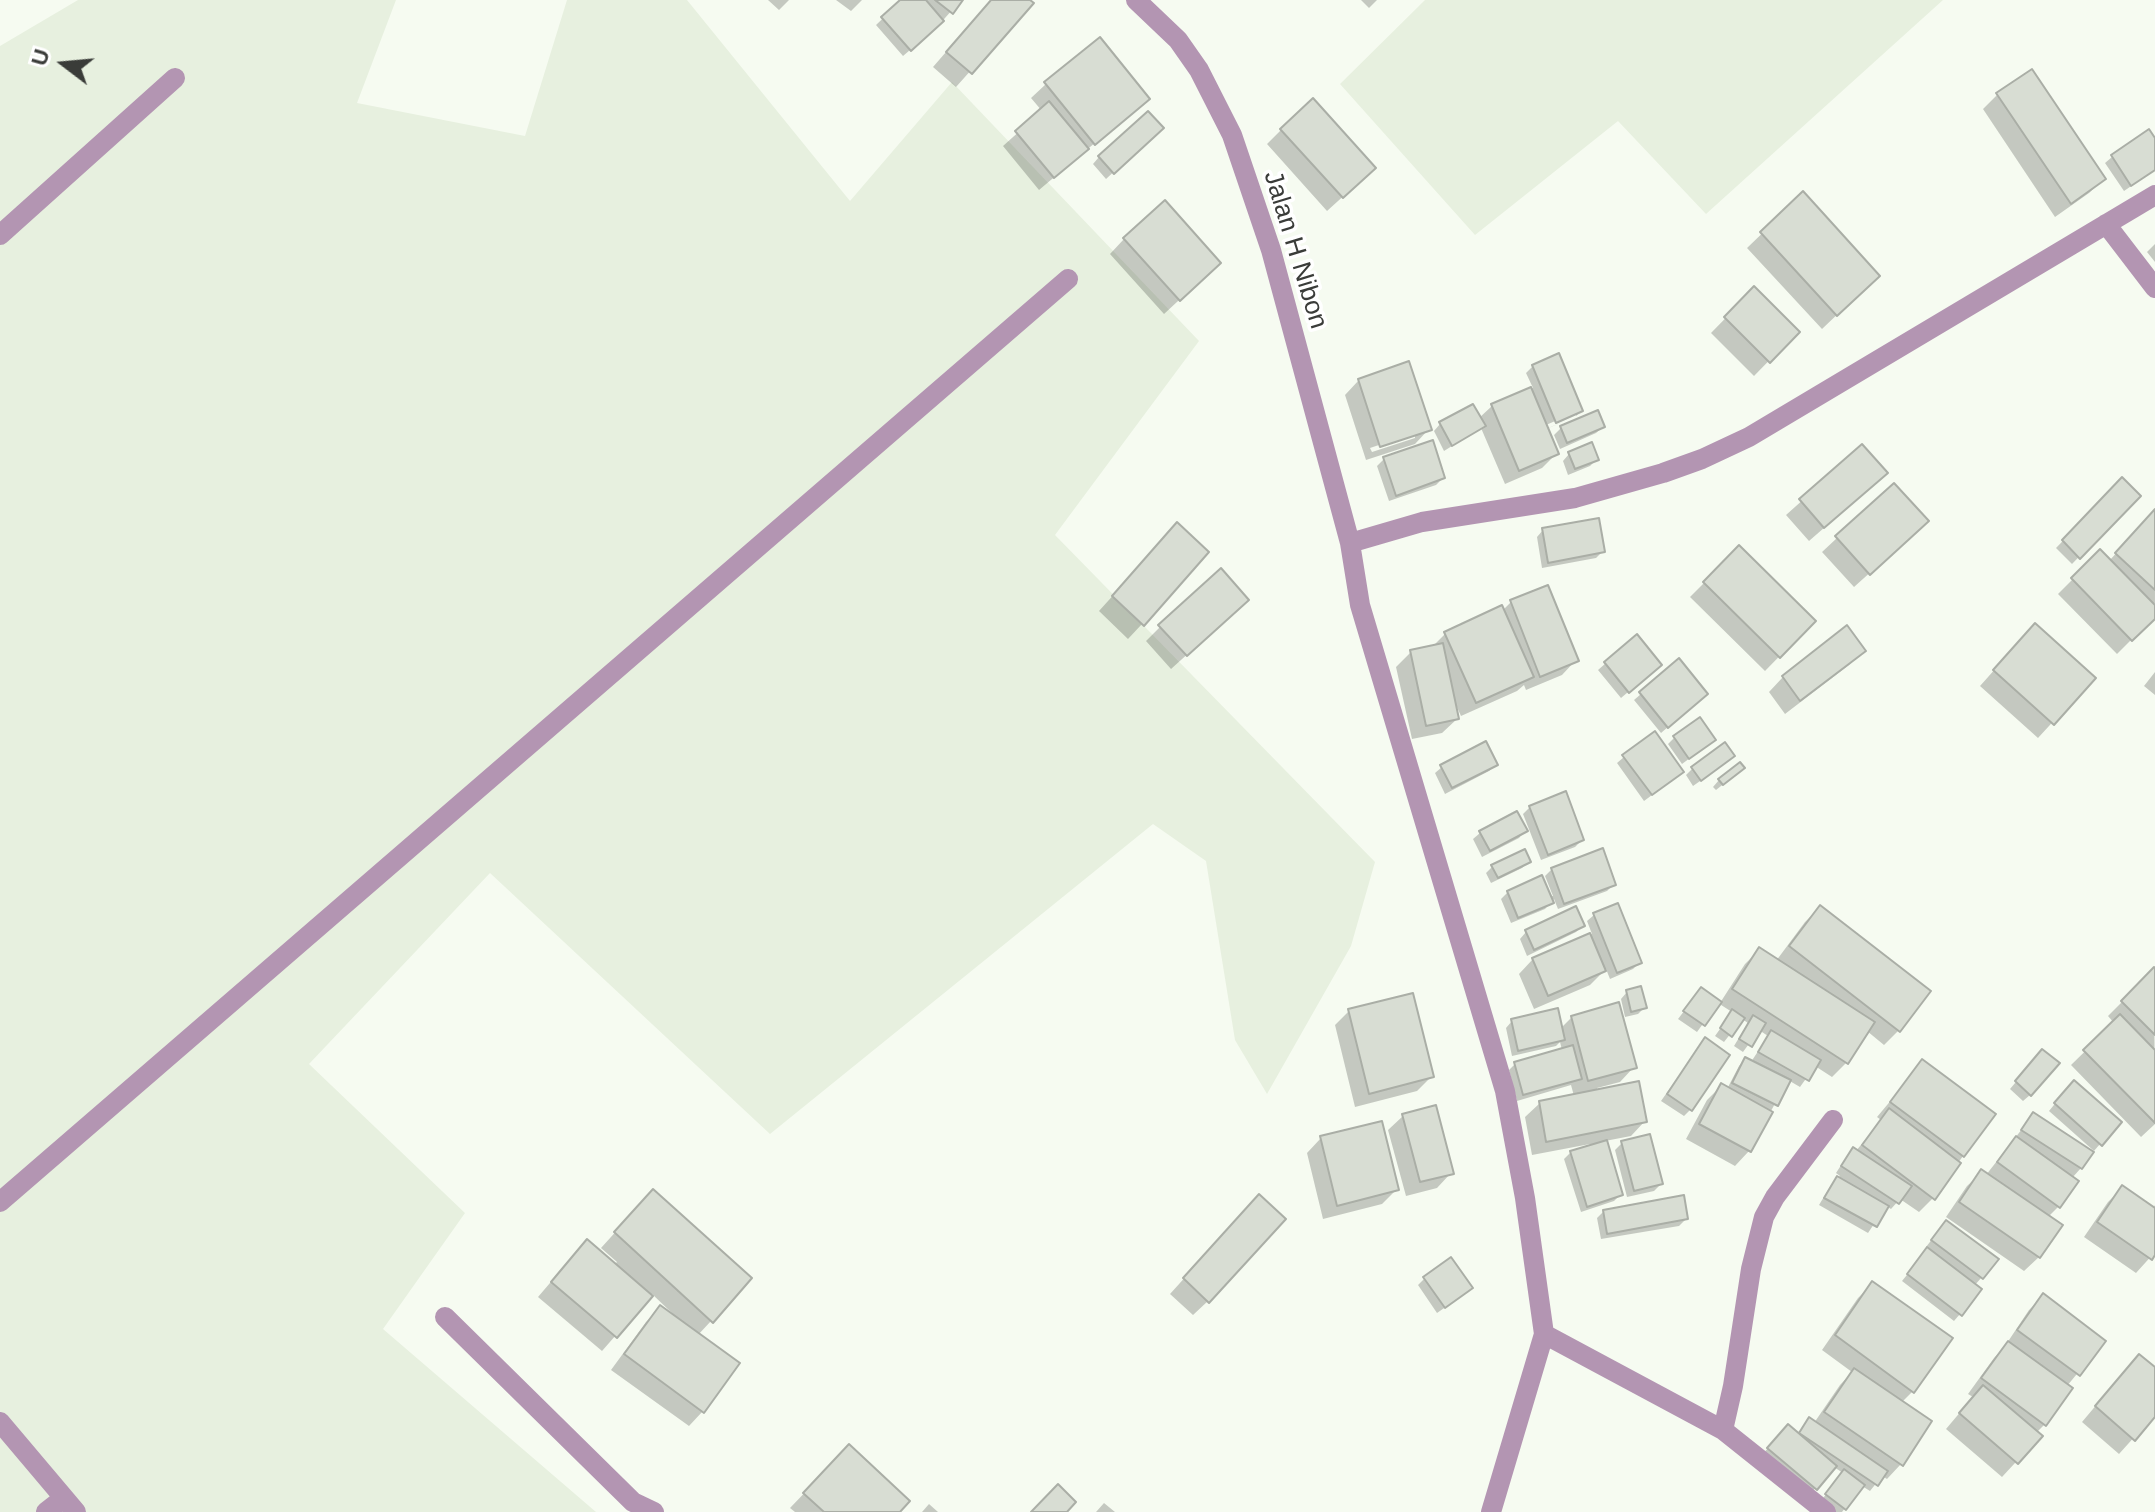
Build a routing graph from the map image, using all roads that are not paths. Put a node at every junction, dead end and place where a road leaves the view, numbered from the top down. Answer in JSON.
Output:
{"nodes":[{"id":1,"x":1136,"y":0,"type":"edge"},
{"id":2,"x":175,"y":78,"type":"dead end"},
{"id":3,"x":2155,"y":195,"type":"edge"},
{"id":4,"x":2106,"y":224,"type":"junction"},
{"id":5,"x":0,"y":235,"type":"edge"},
{"id":6,"x":1068,"y":279,"type":"dead end"},
{"id":7,"x":2155,"y":288,"type":"edge"},
{"id":8,"x":1350,"y":543,"type":"junction"},
{"id":9,"x":1833,"y":1120,"type":"dead end"},
{"id":10,"x":0,"y":1202,"type":"edge"},
{"id":11,"x":445,"y":1317,"type":"dead end"},
{"id":12,"x":1544,"y":1334,"type":"junction"},
{"id":13,"x":0,"y":1422,"type":"edge"},
{"id":14,"x":1723,"y":1430,"type":"junction"},
{"id":15,"x":70,"y":1505,"type":"edge"},
{"id":16,"x":46,"y":1512,"type":"edge"},
{"id":17,"x":654,"y":1512,"type":"edge"},
{"id":18,"x":1491,"y":1512,"type":"edge"},
{"id":19,"x":1826,"y":1512,"type":"edge"}],
"edges":[{"from":1,"to":8,"type":"street","name":"Jalan H Nibon"},
{"from":2,"to":5,"type":"street"},
{"from":3,"to":4,"type":"street"},
{"from":4,"to":7,"type":"street"},
{"from":4,"to":8,"type":"street"},
{"from":6,"to":10,"type":"street"},
{"from":8,"to":12,"type":"street","name":"Jalan H Nibon"},
{"from":9,"to":14,"type":"street"},
{"from":11,"to":17,"type":"street"},
{"from":12,"to":14,"type":"street"},
{"from":12,"to":18,"type":"street"},
{"from":13,"to":15,"type":"street"},
{"from":14,"to":19,"type":"street"},
{"from":15,"to":16,"type":"street"}]}
